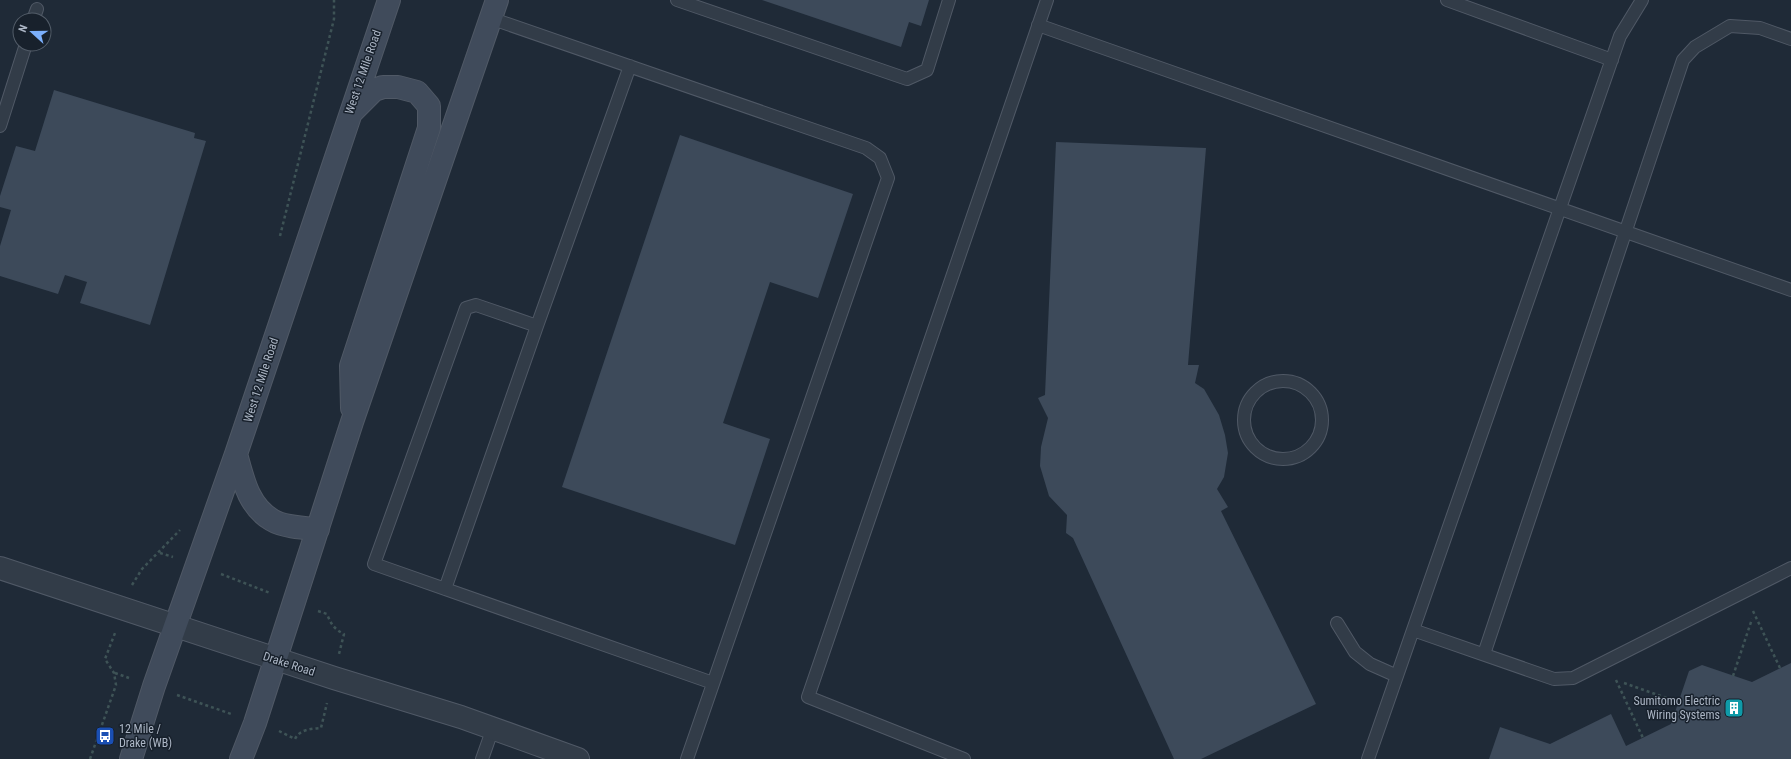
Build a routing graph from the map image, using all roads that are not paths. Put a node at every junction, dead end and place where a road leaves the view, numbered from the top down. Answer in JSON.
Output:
{"nodes":[{"id":1,"x":388,"y":0,"type":"edge"},
{"id":2,"x":677,"y":0,"type":"edge"},
{"id":3,"x":949,"y":0,"type":"edge"},
{"id":4,"x":1047,"y":0,"type":"edge"},
{"id":5,"x":1447,"y":0,"type":"edge"},
{"id":6,"x":1642,"y":0,"type":"edge"},
{"id":7,"x":494,"y":9,"type":"edge"},
{"id":8,"x":1038,"y":25,"type":"junction"},
{"id":9,"x":1791,"y":39,"type":"edge"},
{"id":10,"x":23,"y":52,"type":"edge"},
{"id":11,"x":1612,"y":60,"type":"junction"},
{"id":12,"x":630,"y":66,"type":"junction"},
{"id":13,"x":349,"y":115,"type":"junction"},
{"id":14,"x":0,"y":126,"type":"edge"},
{"id":15,"x":1560,"y":210,"type":"junction"},
{"id":16,"x":1625,"y":233,"type":"junction"},
{"id":17,"x":1791,"y":290,"type":"edge"},
{"id":18,"x":537,"y":326,"type":"junction"},
{"id":19,"x":352,"y":422,"type":"junction"},
{"id":20,"x":1317,"y":439,"type":"joint"},
{"id":21,"x":236,"y":454,"type":"junction"},
{"id":22,"x":318,"y":529,"type":"junction"},
{"id":23,"x":0,"y":568,"type":"edge"},
{"id":24,"x":1791,"y":568,"type":"edge"},
{"id":25,"x":445,"y":590,"type":"junction"},
{"id":26,"x":1337,"y":622,"type":"dead end"},
{"id":27,"x":176,"y":626,"type":"junction"},
{"id":28,"x":1413,"y":630,"type":"junction"},
{"id":29,"x":1484,"y":654,"type":"junction"},
{"id":30,"x":275,"y":659,"type":"junction"},
{"id":31,"x":1397,"y":676,"type":"junction"},
{"id":32,"x":713,"y":683,"type":"junction"},
{"id":33,"x":493,"y":728,"type":"junction"},
{"id":34,"x":131,"y":759,"type":"edge"},
{"id":35,"x":241,"y":759,"type":"edge"},
{"id":36,"x":482,"y":759,"type":"edge"},
{"id":37,"x":578,"y":759,"type":"edge"},
{"id":38,"x":687,"y":759,"type":"edge"},
{"id":39,"x":964,"y":759,"type":"edge"},
{"id":40,"x":1368,"y":759,"type":"edge"}],
"edges":[{"from":1,"to":13,"type":"main road","name":"West 12 Mile Road"},
{"from":2,"to":3,"type":"lane"},
{"from":4,"to":8,"type":"lane"},
{"from":5,"to":11,"type":"lane"},
{"from":6,"to":11,"type":"lane"},
{"from":7,"to":12,"type":"lane"},
{"from":7,"to":19,"type":"main road"},
{"from":8,"to":15,"type":"lane"},
{"from":8,"to":39,"type":"lane"},
{"from":9,"to":16,"type":"lane"},
{"from":10,"to":14,"type":"lane"},
{"from":11,"to":15,"type":"lane"},
{"from":12,"to":18,"type":"lane"},
{"from":12,"to":32,"type":"lane"},
{"from":13,"to":19,"type":"main road"},
{"from":13,"to":21,"type":"main road","name":"West 12 Mile Road"},
{"from":15,"to":16,"type":"lane"},
{"from":15,"to":28,"type":"lane"},
{"from":16,"to":17,"type":"lane"},
{"from":16,"to":29,"type":"lane"},
{"from":18,"to":25,"type":"lane"},
{"from":18,"to":25,"type":"lane"},
{"from":19,"to":22,"type":"main road"},
{"from":20,"to":20,"type":"lane"},
{"from":21,"to":22,"type":"main road"},
{"from":21,"to":27,"type":"main road","name":"West 12 Mile Road"},
{"from":22,"to":30,"type":"main road"},
{"from":23,"to":27,"type":"street","name":"Drake Road"},
{"from":24,"to":29,"type":"lane"},
{"from":25,"to":32,"type":"lane"},
{"from":26,"to":31,"type":"lane"},
{"from":27,"to":30,"type":"street","name":"Drake Road"},
{"from":27,"to":34,"type":"main road","name":"West 12 Mile Road"},
{"from":28,"to":29,"type":"lane"},
{"from":28,"to":31,"type":"lane"},
{"from":30,"to":33,"type":"street","name":"Drake Road"},
{"from":30,"to":35,"type":"main road"},
{"from":31,"to":40,"type":"lane"},
{"from":32,"to":38,"type":"lane"},
{"from":33,"to":36,"type":"lane"},
{"from":33,"to":37,"type":"street","name":"Drake Road"}]}
